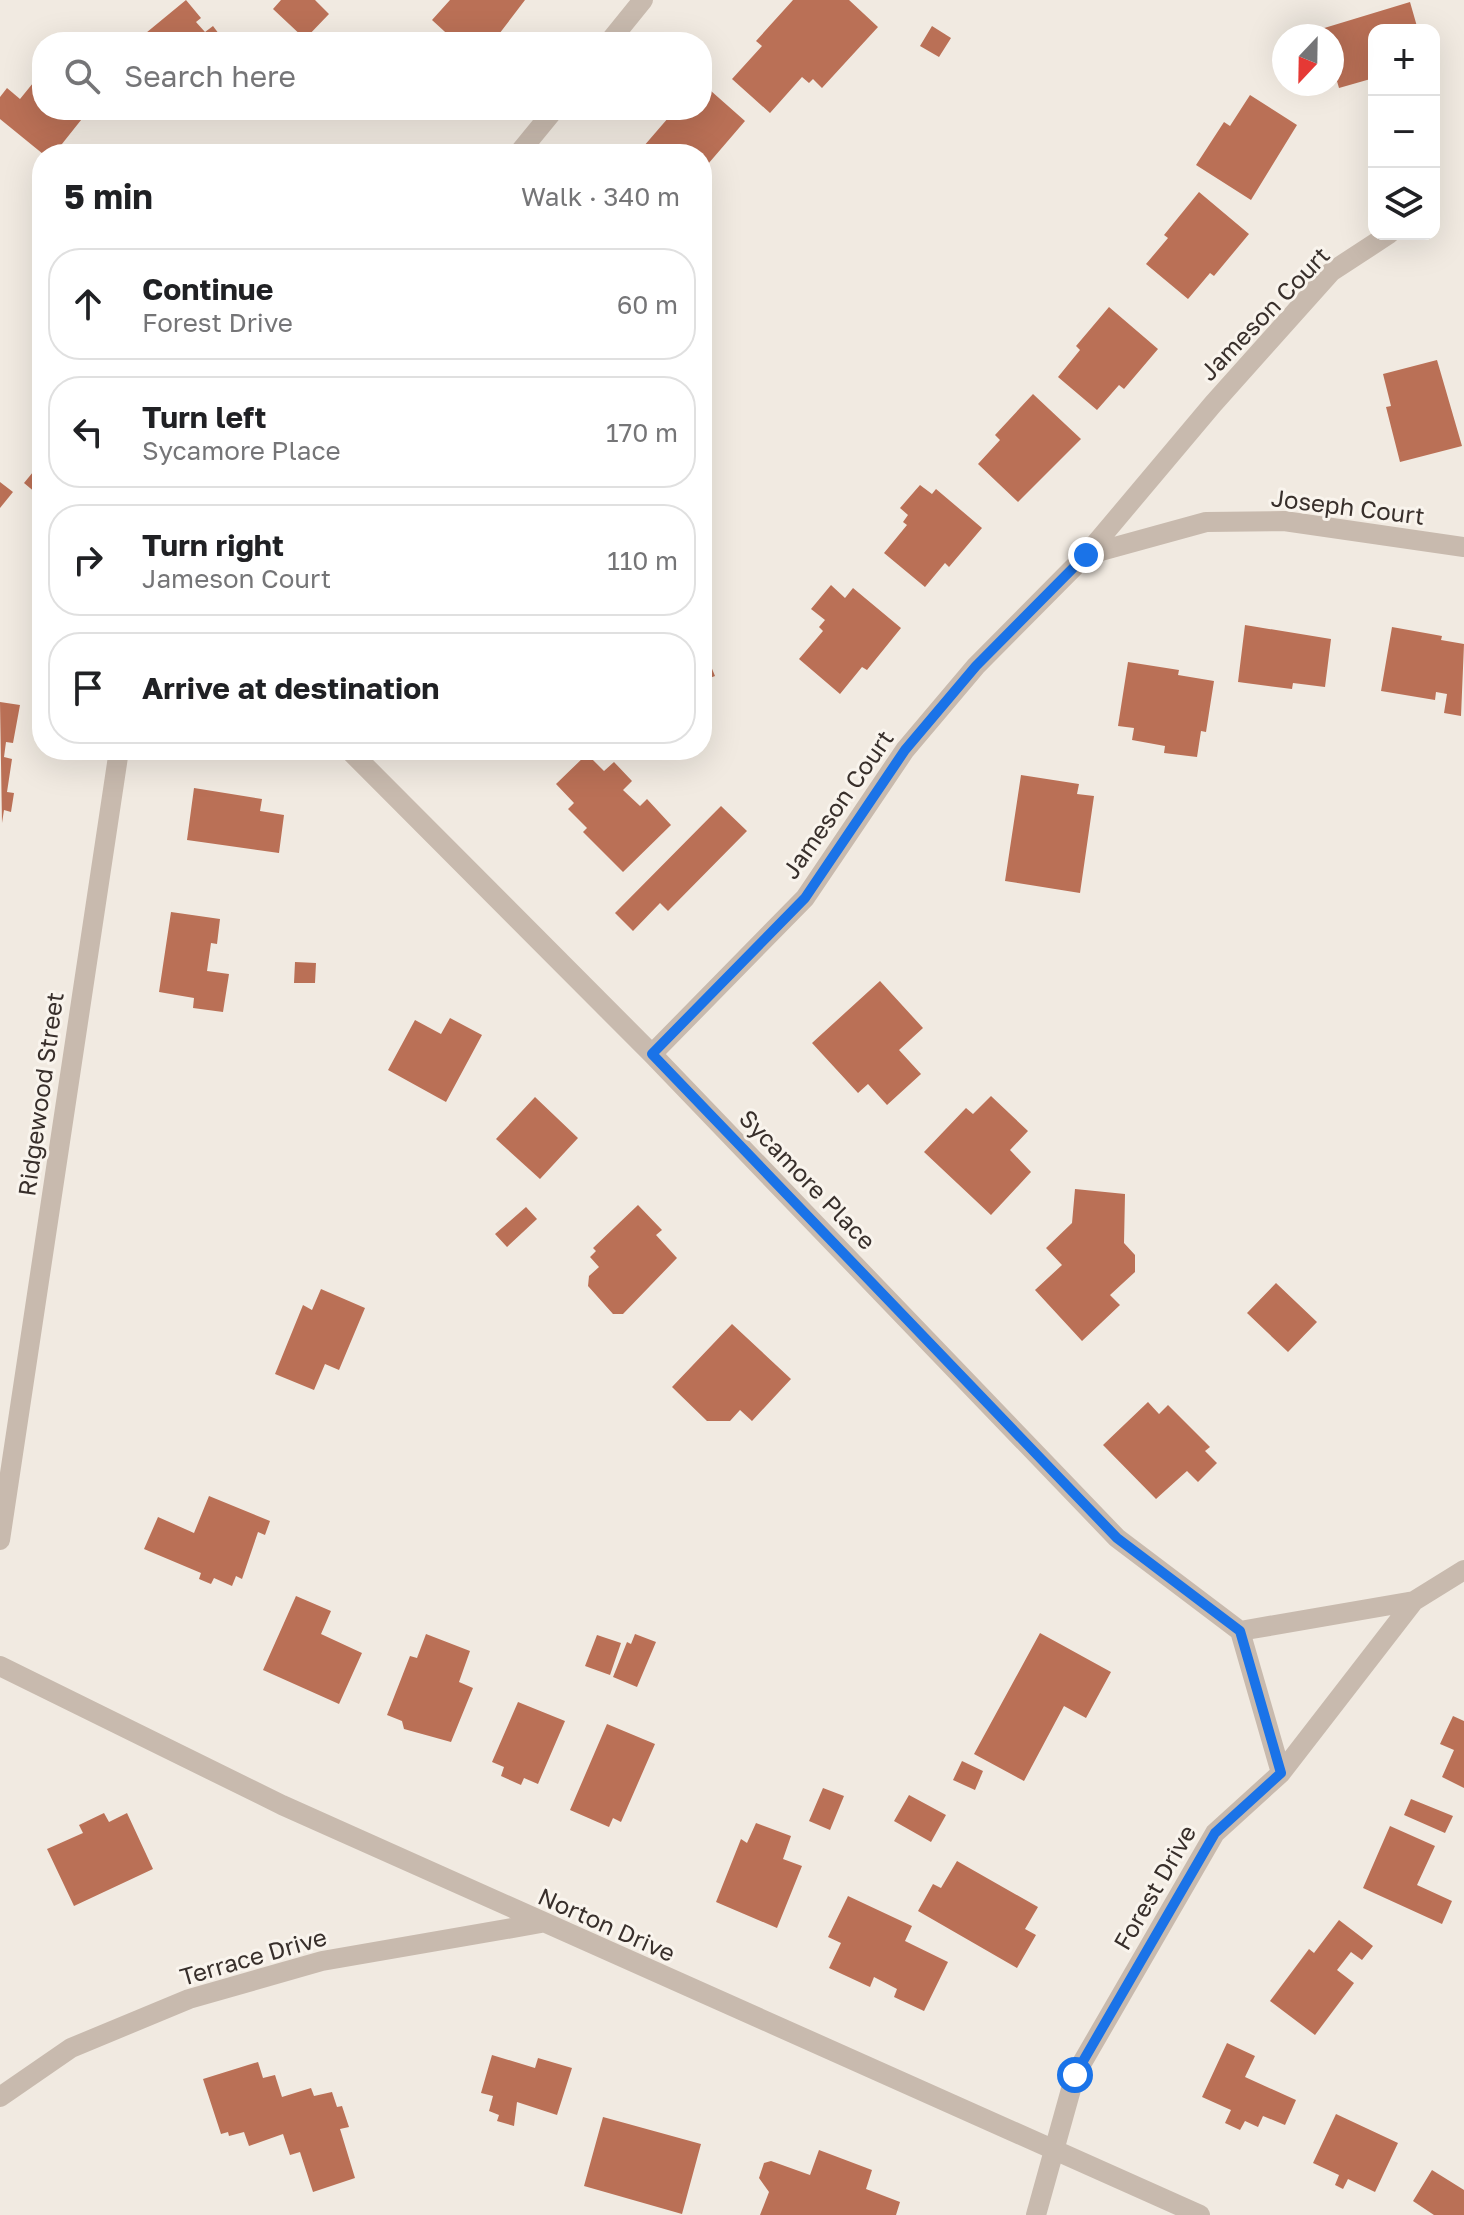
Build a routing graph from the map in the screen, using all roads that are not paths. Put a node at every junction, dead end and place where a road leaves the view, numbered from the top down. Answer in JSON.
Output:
{"nodes":[{"id":1,"x":643,"y":0,"type":"edge"},
{"id":2,"x":617,"y":32,"type":"edge"},
{"id":3,"x":546,"y":120,"type":"edge"},
{"id":4,"x":526,"y":144,"type":"edge"},
{"id":5,"x":1380,"y":240,"type":"edge"},
{"id":6,"x":1464,"y":547,"type":"edge"},
{"id":7,"x":1086,"y":555,"type":"junction"},
{"id":8,"x":117,"y":760,"type":"edge"},
{"id":9,"x":359,"y":760,"type":"edge"},
{"id":10,"x":652,"y":1054,"type":"junction"},
{"id":11,"x":0,"y":1540,"type":"edge"},
{"id":12,"x":1464,"y":1570,"type":"edge"},
{"id":13,"x":1414,"y":1601,"type":"junction"},
{"id":14,"x":1240,"y":1631,"type":"junction"},
{"id":15,"x":0,"y":1666,"type":"edge"},
{"id":16,"x":1281,"y":1773,"type":"junction"},
{"id":17,"x":541,"y":1923,"type":"junction"},
{"id":18,"x":0,"y":2097,"type":"edge"},
{"id":19,"x":1054,"y":2150,"type":"junction"},
{"id":20,"x":1036,"y":2215,"type":"edge"},
{"id":21,"x":1200,"y":2215,"type":"edge"}],
"edges":[{"from":1,"to":2,"type":"street"},
{"from":3,"to":4,"type":"street"},
{"from":5,"to":7,"type":"street","name":"Jameson Court"},
{"from":6,"to":7,"type":"street","name":"Joseph Court"},
{"from":7,"to":10,"type":"street","name":"Jameson Court"},
{"from":8,"to":11,"type":"street","name":"Ridgewood Street"},
{"from":9,"to":10,"type":"street","name":"Sycamore Place"},
{"from":10,"to":14,"type":"street","name":"Sycamore Place"},
{"from":12,"to":13,"type":"street","name":"Forest Drive"},
{"from":13,"to":14,"type":"street"},
{"from":13,"to":16,"type":"street","name":"Forest Drive"},
{"from":14,"to":16,"type":"street"},
{"from":15,"to":17,"type":"street","name":"Norton Drive"},
{"from":16,"to":19,"type":"street","name":"Forest Drive"},
{"from":17,"to":18,"type":"street","name":"Terrace Drive"},
{"from":17,"to":19,"type":"street","name":"Norton Drive"},
{"from":19,"to":20,"type":"street","name":"Forest Drive"},
{"from":19,"to":21,"type":"street","name":"Norton Drive"}]}
